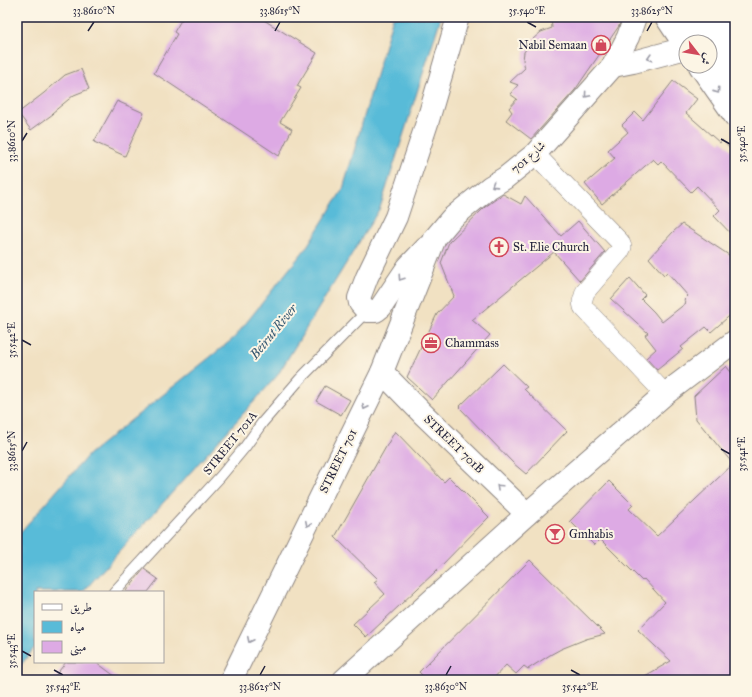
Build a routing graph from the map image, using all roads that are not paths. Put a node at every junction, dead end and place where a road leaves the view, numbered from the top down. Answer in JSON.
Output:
{"nodes":[{"id":1,"x":458,"y":17,"type":"edge"},
{"id":2,"x":635,"y":17,"type":"edge"},
{"id":3,"x":671,"y":18,"type":"edge"},
{"id":4,"x":714,"y":25,"type":"edge"},
{"id":5,"x":679,"y":34,"type":"edge"},
{"id":6,"x":678,"y":49,"type":"edge"},
{"id":7,"x":735,"y":57,"type":"edge"},
{"id":8,"x":718,"y":65,"type":"edge"},
{"id":9,"x":613,"y":66,"type":"junction"},
{"id":10,"x":706,"y":74,"type":"edge"},
{"id":11,"x":735,"y":89,"type":"edge"},
{"id":12,"x":735,"y":116,"type":"edge"},
{"id":13,"x":535,"y":154,"type":"junction"},
{"id":14,"x":435,"y":238,"type":"junction"},
{"id":15,"x":367,"y":311,"type":"junction"},
{"id":16,"x":735,"y":341,"type":"edge"},
{"id":17,"x":382,"y":372,"type":"junction"},
{"id":18,"x":665,"y":394,"type":"junction"},
{"id":19,"x":528,"y":514,"type":"junction"},
{"id":20,"x":115,"y":591,"type":"edge"},
{"id":21,"x":231,"y":680,"type":"edge"},
{"id":22,"x":344,"y":680,"type":"edge"}],
"edges":[{"from":1,"to":15,"type":"street"},
{"from":2,"to":9,"type":"street","name":"شارع 701"},
{"from":3,"to":4,"type":"street"},
{"from":3,"to":5,"type":"street"},
{"from":4,"to":7,"type":"street"},
{"from":6,"to":9,"type":"street","one_way":true},
{"from":8,"to":11,"type":"street"},
{"from":9,"to":13,"type":"street","name":"شارع 701","one_way":true},
{"from":10,"to":12,"type":"street","one_way":true},
{"from":13,"to":14,"type":"street","name":"شارع 701","one_way":true},
{"from":13,"to":18,"type":"street"},
{"from":14,"to":15,"type":"street","name":"شارع 701","one_way":true},
{"from":14,"to":17,"type":"street","name":"STREET 701"},
{"from":15,"to":20,"type":"lane","name":"STREET 701A"},
{"from":16,"to":18,"type":"street"},
{"from":19,"to":17,"type":"street","name":"STREET 701B","one_way":true},
{"from":17,"to":21,"type":"street","name":"STREET 701","one_way":true},
{"from":18,"to":19,"type":"street"},
{"from":19,"to":22,"type":"street"}]}
